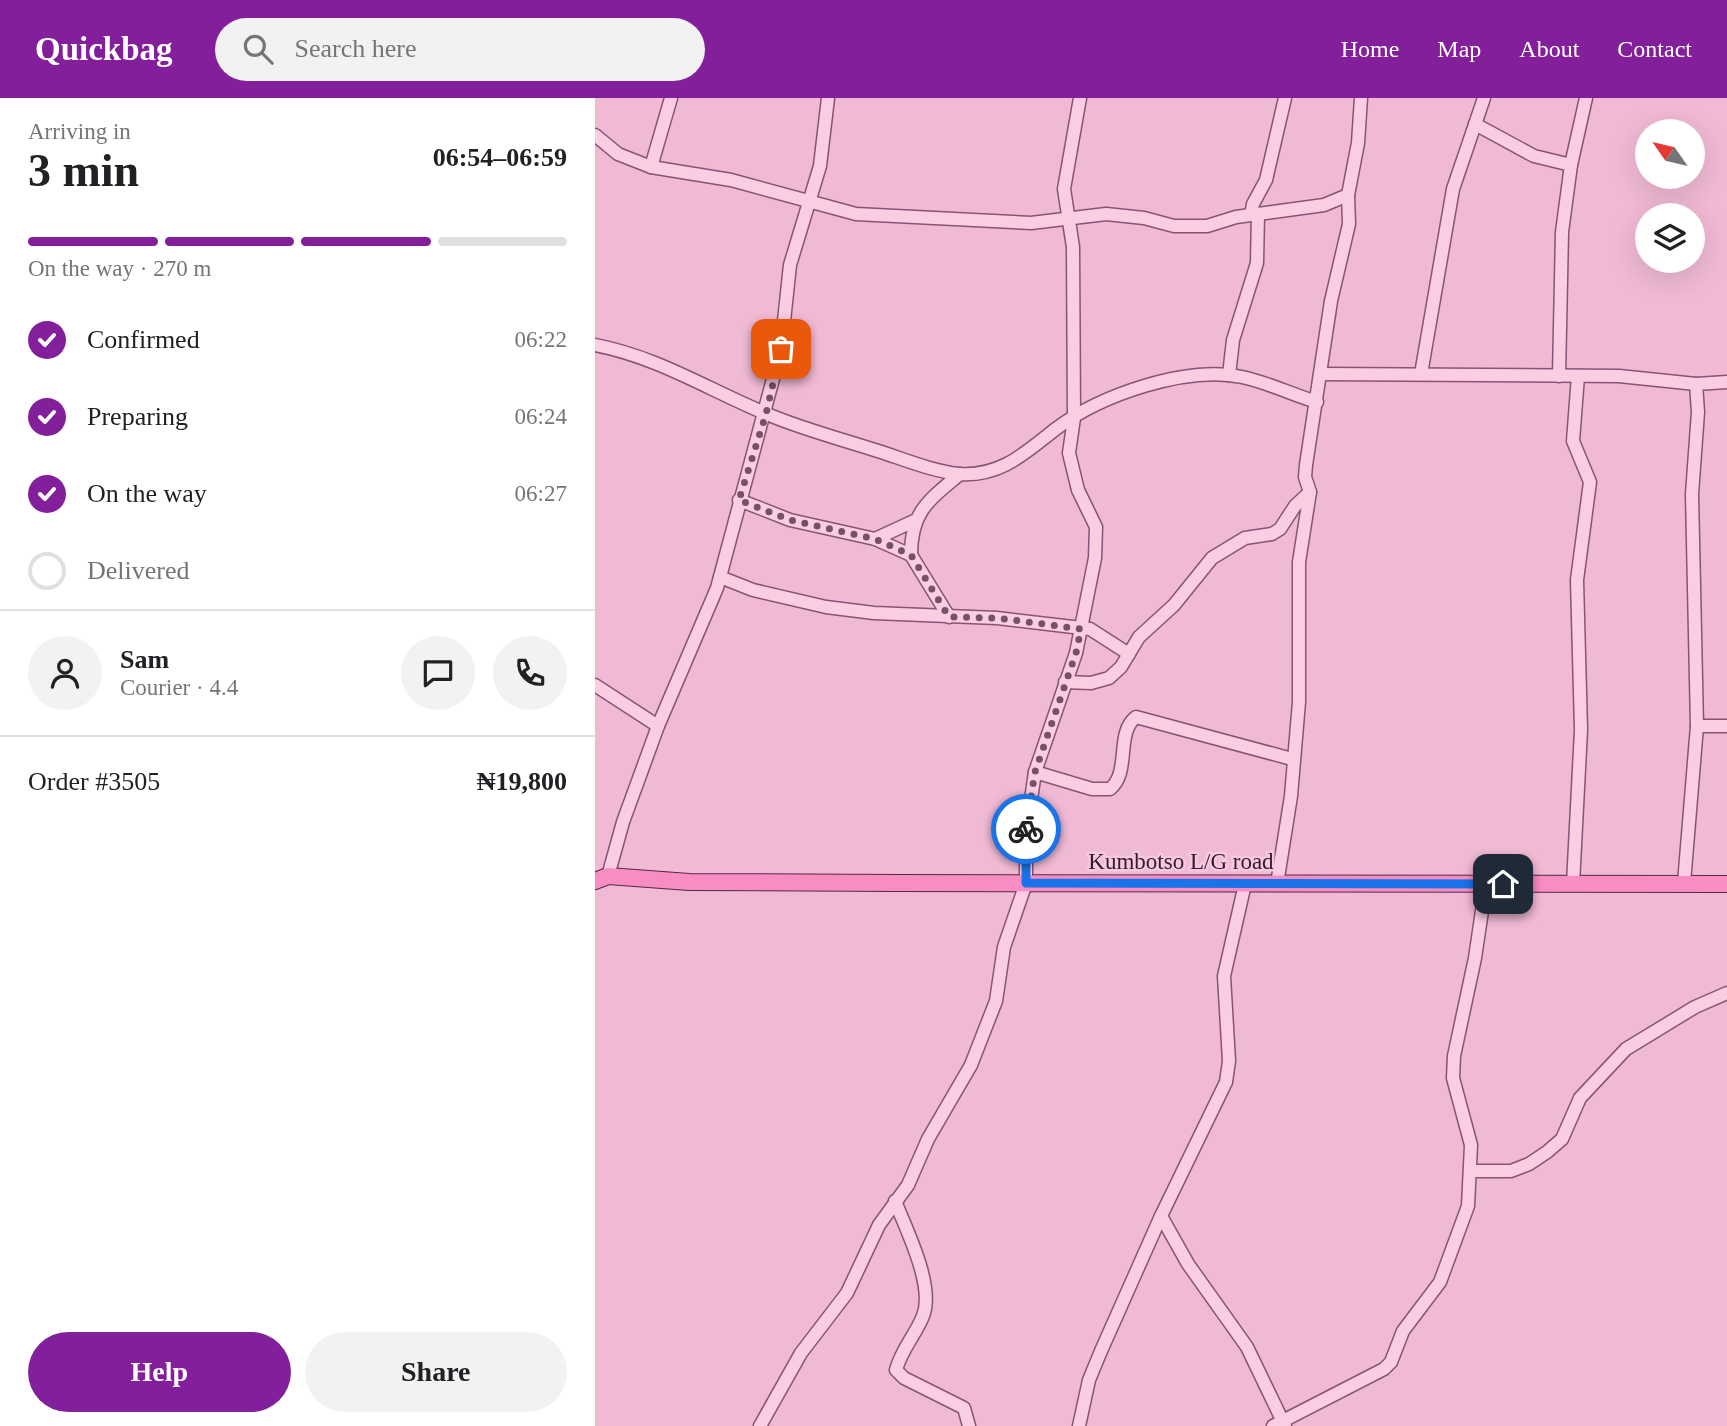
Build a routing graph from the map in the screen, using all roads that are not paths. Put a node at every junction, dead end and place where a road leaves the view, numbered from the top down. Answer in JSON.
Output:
{"nodes":[{"id":1,"x":671,"y":98,"type":"edge"},
{"id":2,"x":828,"y":98,"type":"edge"},
{"id":3,"x":1080,"y":98,"type":"edge"},
{"id":4,"x":1286,"y":98,"type":"edge"},
{"id":5,"x":1361,"y":98,"type":"edge"},
{"id":6,"x":1484,"y":98,"type":"edge"},
{"id":7,"x":1586,"y":98,"type":"edge"},
{"id":8,"x":1475,"y":124,"type":"junction"},
{"id":9,"x":595,"y":135,"type":"edge"},
{"id":10,"x":1571,"y":165,"type":"junction"},
{"id":11,"x":651,"y":167,"type":"junction"},
{"id":12,"x":1348,"y":195,"type":"junction"},
{"id":13,"x":811,"y":202,"type":"junction"},
{"id":14,"x":1255,"y":214,"type":"junction"},
{"id":15,"x":1067,"y":217,"type":"junction"},
{"id":16,"x":595,"y":345,"type":"edge"},
{"id":17,"x":1322,"y":374,"type":"junction"},
{"id":18,"x":1421,"y":374,"type":"junction"},
{"id":19,"x":1229,"y":375,"type":"junction"},
{"id":20,"x":1559,"y":376,"type":"junction"},
{"id":21,"x":1578,"y":376,"type":"junction"},
{"id":22,"x":1727,"y":382,"type":"edge"},
{"id":23,"x":1696,"y":384,"type":"junction"},
{"id":24,"x":1317,"y":402,"type":"junction"},
{"id":25,"x":766,"y":414,"type":"junction"},
{"id":26,"x":1074,"y":418,"type":"junction"},
{"id":27,"x":1044,"y":440,"type":"junction"},
{"id":28,"x":1069,"y":453,"type":"junction"},
{"id":29,"x":960,"y":474,"type":"junction"},
{"id":30,"x":1310,"y":492,"type":"junction"},
{"id":31,"x":739,"y":500,"type":"junction"},
{"id":32,"x":914,"y":522,"type":"junction"},
{"id":33,"x":875,"y":539,"type":"junction"},
{"id":34,"x":911,"y":555,"type":"junction"},
{"id":35,"x":720,"y":576,"type":"junction"},
{"id":36,"x":949,"y":617,"type":"junction"},
{"id":37,"x":1081,"y":629,"type":"junction"},
{"id":38,"x":1129,"y":654,"type":"junction"},
{"id":39,"x":1065,"y":682,"type":"junction"},
{"id":40,"x":595,"y":685,"type":"edge"},
{"id":41,"x":658,"y":726,"type":"junction"},
{"id":42,"x":1697,"y":726,"type":"junction"},
{"id":43,"x":1727,"y":726,"type":"edge"},
{"id":44,"x":1293,"y":760,"type":"junction"},
{"id":45,"x":1035,"y":772,"type":"junction"},
{"id":46,"x":601,"y":878,"type":"edge"},
{"id":47,"x":1026,"y":883,"type":"junction"},
{"id":48,"x":1684,"y":883,"type":"junction"},
{"id":49,"x":1245,"y":884,"type":"junction"},
{"id":50,"x":1277,"y":884,"type":"junction"},
{"id":51,"x":1486,"y":884,"type":"junction"},
{"id":52,"x":1573,"y":884,"type":"junction"},
{"id":53,"x":1727,"y":884,"type":"edge"},
{"id":54,"x":1727,"y":993,"type":"edge"},
{"id":55,"x":1472,"y":1171,"type":"junction"},
{"id":56,"x":895,"y":1201,"type":"junction"},
{"id":57,"x":1161,"y":1216,"type":"junction"},
{"id":58,"x":1281,"y":1425,"type":"edge"},
{"id":59,"x":759,"y":1426,"type":"edge"},
{"id":60,"x":969,"y":1426,"type":"edge"},
{"id":61,"x":1079,"y":1426,"type":"edge"}],
"edges":[{"from":1,"to":11,"type":"street"},
{"from":2,"to":13,"type":"street"},
{"from":3,"to":15,"type":"street"},
{"from":4,"to":14,"type":"street"},
{"from":5,"to":12,"type":"street"},
{"from":6,"to":8,"type":"street"},
{"from":7,"to":10,"type":"street"},
{"from":8,"to":10,"type":"street"},
{"from":8,"to":18,"type":"street"},
{"from":9,"to":11,"type":"street"},
{"from":10,"to":20,"type":"street"},
{"from":11,"to":13,"type":"street"},
{"from":12,"to":14,"type":"street"},
{"from":12,"to":17,"type":"street"},
{"from":13,"to":15,"type":"street"},
{"from":13,"to":25,"type":"street"},
{"from":14,"to":15,"type":"street"},
{"from":14,"to":19,"type":"street"},
{"from":15,"to":26,"type":"street"},
{"from":16,"to":25,"type":"street"},
{"from":17,"to":18,"type":"street"},
{"from":17,"to":24,"type":"street"},
{"from":18,"to":20,"type":"street"},
{"from":19,"to":24,"type":"street"},
{"from":19,"to":26,"type":"street"},
{"from":20,"to":21,"type":"street"},
{"from":21,"to":23,"type":"street"},
{"from":21,"to":52,"type":"street"},
{"from":22,"to":23,"type":"street"},
{"from":23,"to":42,"type":"street"},
{"from":24,"to":30,"type":"street"},
{"from":25,"to":29,"type":"street"},
{"from":25,"to":31,"type":"street"},
{"from":26,"to":27,"type":"street"},
{"from":26,"to":28,"type":"street"},
{"from":27,"to":28,"type":"street"},
{"from":27,"to":29,"type":"street"},
{"from":28,"to":37,"type":"street"},
{"from":29,"to":32,"type":"street"},
{"from":30,"to":38,"type":"street"},
{"from":30,"to":44,"type":"street"},
{"from":31,"to":33,"type":"street"},
{"from":31,"to":35,"type":"street"},
{"from":32,"to":33,"type":"street"},
{"from":32,"to":34,"type":"street"},
{"from":33,"to":34,"type":"street"},
{"from":34,"to":36,"type":"street"},
{"from":35,"to":36,"type":"street"},
{"from":35,"to":41,"type":"street"},
{"from":36,"to":37,"type":"street"},
{"from":37,"to":38,"type":"street"},
{"from":37,"to":39,"type":"street"},
{"from":38,"to":39,"type":"street"},
{"from":39,"to":45,"type":"street"},
{"from":40,"to":41,"type":"street"},
{"from":41,"to":46,"type":"street"},
{"from":42,"to":43,"type":"street"},
{"from":42,"to":48,"type":"street"},
{"from":44,"to":45,"type":"street"},
{"from":44,"to":50,"type":"street"},
{"from":45,"to":47,"type":"street"},
{"from":46,"to":47,"type":"main road","name":"Kumbotso L/G road"},
{"from":47,"to":49,"type":"main road","name":"Kumbotso L/G road"},
{"from":47,"to":56,"type":"street"},
{"from":48,"to":52,"type":"main road","name":"Kumbotso L/G road"},
{"from":48,"to":53,"type":"main road","name":"Kumbotso L/G road"},
{"from":49,"to":50,"type":"main road","name":"Kumbotso L/G road"},
{"from":49,"to":57,"type":"street"},
{"from":50,"to":51,"type":"main road","name":"Kumbotso L/G road"},
{"from":51,"to":52,"type":"main road","name":"Kumbotso L/G road"},
{"from":51,"to":55,"type":"street"},
{"from":54,"to":55,"type":"street"},
{"from":55,"to":58,"type":"street"},
{"from":56,"to":59,"type":"street"},
{"from":56,"to":60,"type":"street"},
{"from":57,"to":58,"type":"street"},
{"from":57,"to":61,"type":"street"}]}
